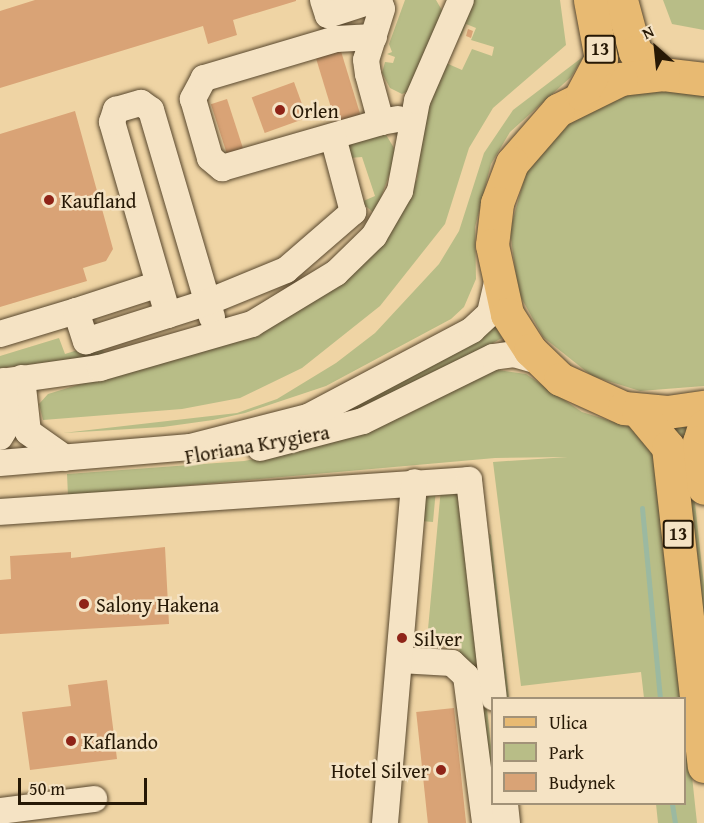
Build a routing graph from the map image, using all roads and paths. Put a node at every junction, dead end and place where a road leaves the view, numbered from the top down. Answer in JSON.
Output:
{"nodes":[{"id":1,"x":374,"y":0,"type":"edge"},
{"id":2,"x":379,"y":0,"type":"edge"},
{"id":3,"x":461,"y":0,"type":"edge"},
{"id":4,"x":590,"y":0,"type":"edge"},
{"id":5,"x":621,"y":0,"type":"edge"},
{"id":6,"x":326,"y":7,"type":"edge"},
{"id":7,"x":374,"y":37,"type":"junction"},
{"id":8,"x":663,"y":74,"type":"junction"},
{"id":9,"x":704,"y":79,"type":"edge"},
{"id":10,"x":582,"y":94,"type":"junction"},
{"id":11,"x":413,"y":116,"type":"junction"},
{"id":12,"x":381,"y":122,"type":"junction"},
{"id":13,"x":333,"y":137,"type":"junction"},
{"id":14,"x":497,"y":283,"type":"junction"},
{"id":15,"x":159,"y":284,"type":"junction"},
{"id":16,"x":208,"y":302,"type":"junction"},
{"id":17,"x":76,"y":311,"type":"junction"},
{"id":18,"x":168,"y":315,"type":"junction"},
{"id":19,"x":0,"y":334,"type":"edge"},
{"id":20,"x":217,"y":334,"type":"junction"},
{"id":21,"x":539,"y":361,"type":"junction"},
{"id":22,"x":9,"y":380,"type":"edge"},
{"id":23,"x":704,"y":407,"type":"edge"},
{"id":24,"x":638,"y":411,"type":"junction"},
{"id":25,"x":704,"y":426,"type":"edge"},
{"id":26,"x":0,"y":437,"type":"edge"},
{"id":27,"x":65,"y":458,"type":"junction"},
{"id":28,"x":0,"y":463,"type":"edge"},
{"id":29,"x":414,"y":482,"type":"junction"},
{"id":30,"x":704,"y":488,"type":"edge"},
{"id":31,"x":0,"y":512,"type":"edge"},
{"id":32,"x":400,"y":660,"type":"junction"},
{"id":33,"x":494,"y":697,"type":"edge"},
{"id":34,"x":704,"y":766,"type":"edge"},
{"id":35,"x":94,"y":799,"type":"dead end"},
{"id":36,"x":505,"y":805,"type":"edge"},
{"id":37,"x":0,"y":812,"type":"edge"},
{"id":38,"x":385,"y":823,"type":"edge"},
{"id":39,"x":485,"y":823,"type":"edge"},
{"id":40,"x":507,"y":823,"type":"edge"}],
"edges":[{"from":1,"to":6,"type":"street"},
{"from":2,"to":7,"type":"street"},
{"from":3,"to":11,"type":"street"},
{"from":4,"to":10,"type":"main road","number":"13"},
{"from":5,"to":8,"type":"main road","number":"13"},
{"from":7,"to":12,"type":"street"},
{"from":7,"to":13,"type":"street"},
{"from":8,"to":9,"type":"main road"},
{"from":8,"to":10,"type":"main road"},
{"from":10,"to":14,"type":"main road","number":"13"},
{"from":11,"to":12,"type":"street"},
{"from":11,"to":20,"type":"street"},
{"from":12,"to":13,"type":"street"},
{"from":13,"to":16,"type":"street"},
{"from":14,"to":21,"type":"main road","number":"13"},
{"from":14,"to":27,"type":"street","name":"Floriana Krygiera"},
{"from":15,"to":16,"type":"street"},
{"from":15,"to":17,"type":"street"},
{"from":15,"to":18,"type":"street"},
{"from":16,"to":18,"type":"street"},
{"from":16,"to":20,"type":"street"},
{"from":17,"to":18,"type":"street"},
{"from":17,"to":19,"type":"street"},
{"from":20,"to":22,"type":"street"},
{"from":21,"to":24,"type":"main road","number":"13"},
{"from":21,"to":27,"type":"street","name":"Floriana Krygiera"},
{"from":22,"to":26,"type":"street"},
{"from":22,"to":27,"type":"street"},
{"from":23,"to":24,"type":"main road","number":"13"},
{"from":24,"to":34,"type":"main road","number":"13"},
{"from":25,"to":30,"type":"main road"},
{"from":27,"to":28,"type":"street","name":"Floriana Krygiera"},
{"from":29,"to":31,"type":"street"},
{"from":29,"to":32,"type":"street"},
{"from":29,"to":33,"type":"street"},
{"from":32,"to":38,"type":"street"},
{"from":32,"to":39,"type":"street"},
{"from":35,"to":37,"type":"street"},
{"from":36,"to":40,"type":"street"}]}
